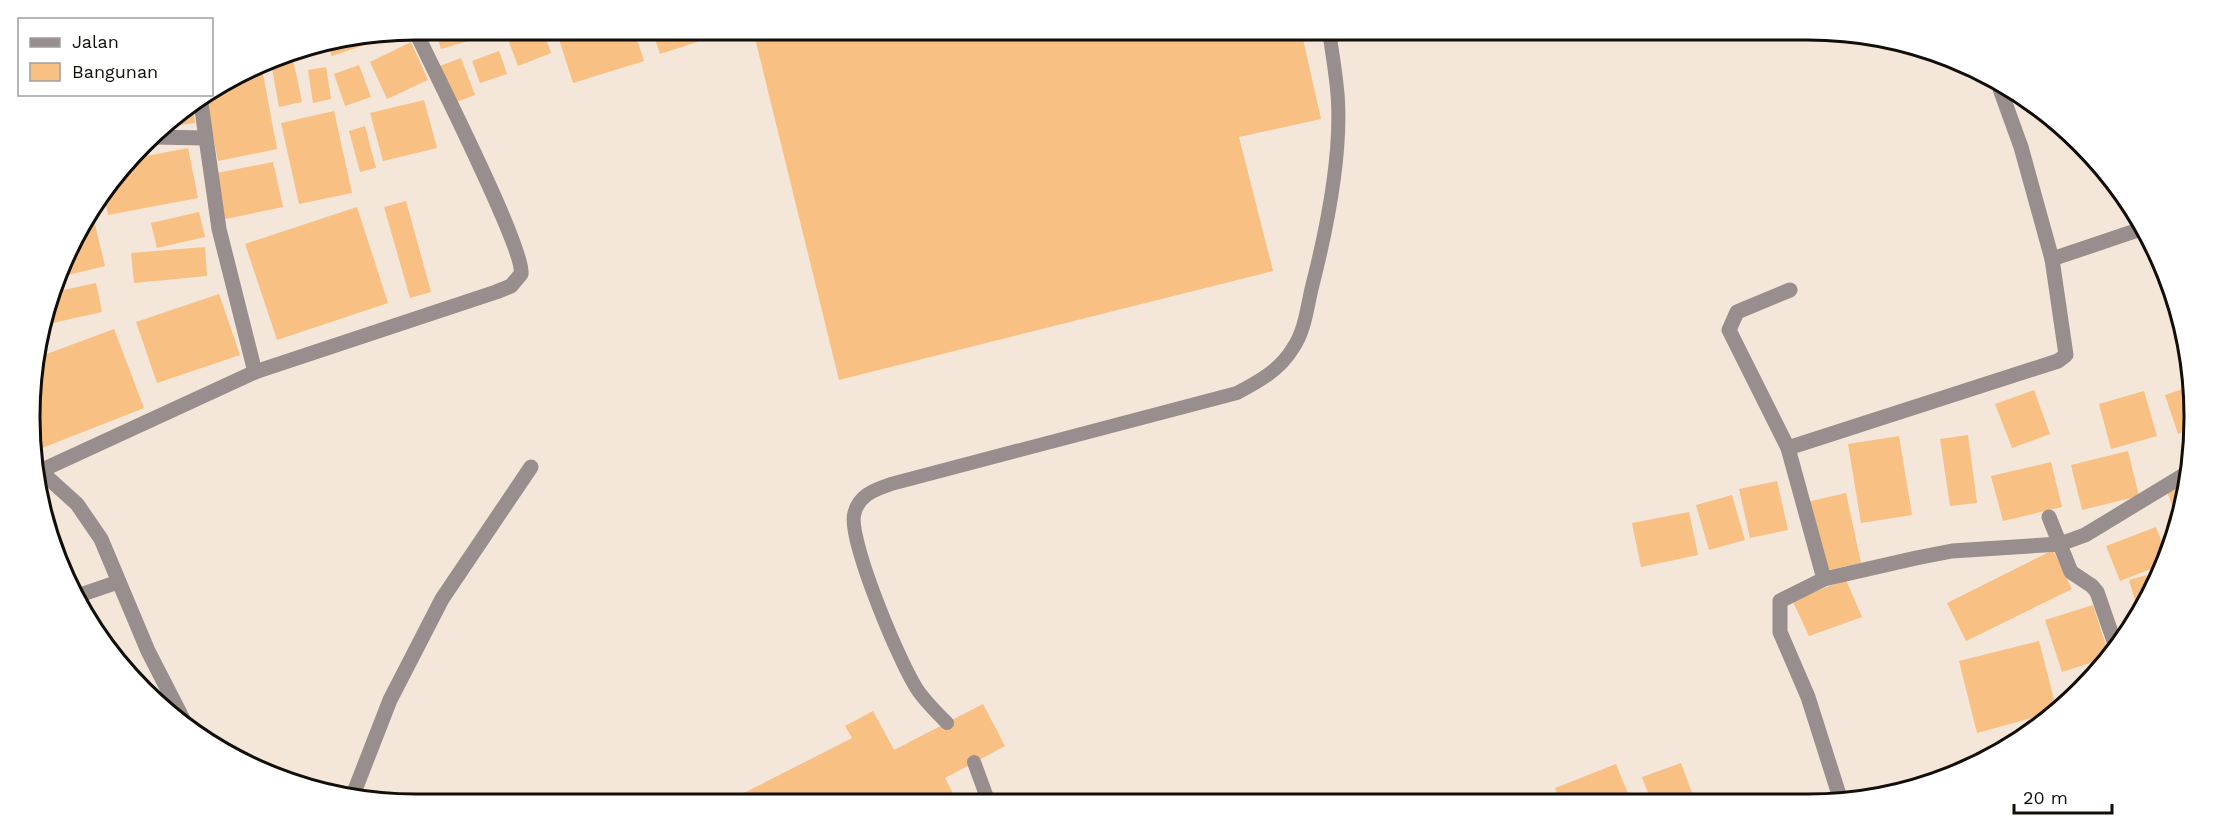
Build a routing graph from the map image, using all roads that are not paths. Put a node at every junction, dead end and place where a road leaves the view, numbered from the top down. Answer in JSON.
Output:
{"nodes":[{"id":1,"x":420,"y":40,"type":"edge"},
{"id":2,"x":1330,"y":40,"type":"edge"},
{"id":3,"x":2002,"y":96,"type":"edge"},
{"id":4,"x":202,"y":108,"type":"edge"},
{"id":5,"x":166,"y":137,"type":"edge"},
{"id":6,"x":205,"y":138,"type":"junction"},
{"id":7,"x":2134,"y":231,"type":"edge"},
{"id":8,"x":2052,"y":259,"type":"junction"},
{"id":9,"x":1790,"y":290,"type":"dead end"},
{"id":10,"x":255,"y":372,"type":"junction"},
{"id":11,"x":1788,"y":448,"type":"junction"},
{"id":12,"x":44,"y":466,"type":"edge"},
{"id":13,"x":531,"y":466,"type":"dead end"},
{"id":14,"x":46,"y":476,"type":"edge"},
{"id":15,"x":2178,"y":479,"type":"edge"},
{"id":16,"x":2049,"y":517,"type":"dead end"},
{"id":17,"x":2060,"y":544,"type":"junction"},
{"id":18,"x":1824,"y":579,"type":"junction"},
{"id":19,"x":118,"y":582,"type":"junction"},
{"id":20,"x":84,"y":593,"type":"edge"},
{"id":21,"x":2112,"y":637,"type":"edge"},
{"id":22,"x":176,"y":706,"type":"edge"},
{"id":23,"x":946,"y":723,"type":"dead end"},
{"id":24,"x":974,"y":762,"type":"dead end"},
{"id":25,"x":356,"y":788,"type":"edge"},
{"id":26,"x":1838,"y":792,"type":"edge"},
{"id":27,"x":986,"y":794,"type":"edge"}],
"edges":[{"from":1,"to":10,"type":"street"},
{"from":2,"to":23,"type":"lane"},
{"from":3,"to":8,"type":"street"},
{"from":4,"to":6,"type":"street"},
{"from":5,"to":6,"type":"street"},
{"from":6,"to":10,"type":"street"},
{"from":7,"to":8,"type":"street"},
{"from":8,"to":11,"type":"street"},
{"from":9,"to":11,"type":"street"},
{"from":10,"to":12,"type":"street"},
{"from":11,"to":18,"type":"street"},
{"from":13,"to":25,"type":"street"},
{"from":14,"to":19,"type":"street"},
{"from":15,"to":17,"type":"street"},
{"from":16,"to":17,"type":"street"},
{"from":17,"to":18,"type":"street"},
{"from":17,"to":21,"type":"street"},
{"from":18,"to":26,"type":"street"},
{"from":19,"to":20,"type":"street"},
{"from":19,"to":22,"type":"street"},
{"from":24,"to":27,"type":"lane"}]}
